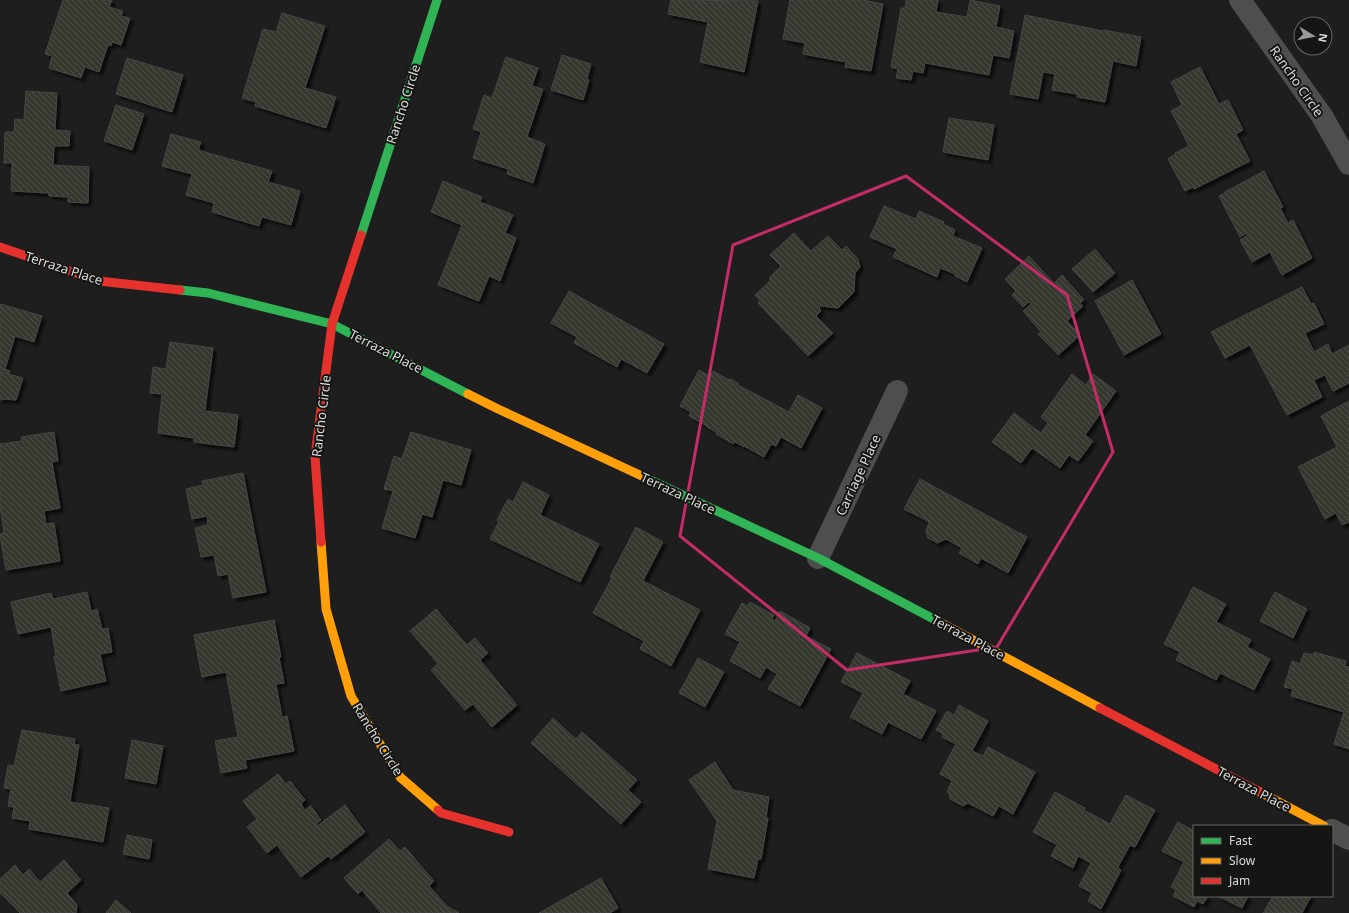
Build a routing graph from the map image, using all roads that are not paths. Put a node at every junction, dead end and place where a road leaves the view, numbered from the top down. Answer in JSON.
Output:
{"nodes":[{"id":1,"x":437,"y":0,"type":"edge"},
{"id":2,"x":1240,"y":0,"type":"edge"},
{"id":3,"x":1349,"y":164,"type":"edge"},
{"id":4,"x":0,"y":247,"type":"edge"},
{"id":5,"x":332,"y":324,"type":"junction"},
{"id":6,"x":897,"y":391,"type":"dead end"},
{"id":7,"x":818,"y":558,"type":"junction"},
{"id":8,"x":1322,"y":825,"type":"edge"},
{"id":9,"x":1333,"y":831,"type":"edge"},
{"id":10,"x":509,"y":832,"type":"dead end"},
{"id":11,"x":1349,"y":839,"type":"edge"}],
"edges":[{"from":1,"to":5,"type":"street","name":"Rancho Circle"},
{"from":2,"to":3,"type":"street","name":"Rancho Circle"},
{"from":4,"to":5,"type":"street","name":"Terraza Place"},
{"from":5,"to":7,"type":"street","name":"Terraza Place"},
{"from":5,"to":10,"type":"street","name":"Rancho Circle"},
{"from":6,"to":7,"type":"street","name":"Carriage Place"},
{"from":7,"to":8,"type":"street","name":"Terraza Place"},
{"from":9,"to":11,"type":"street"}]}
